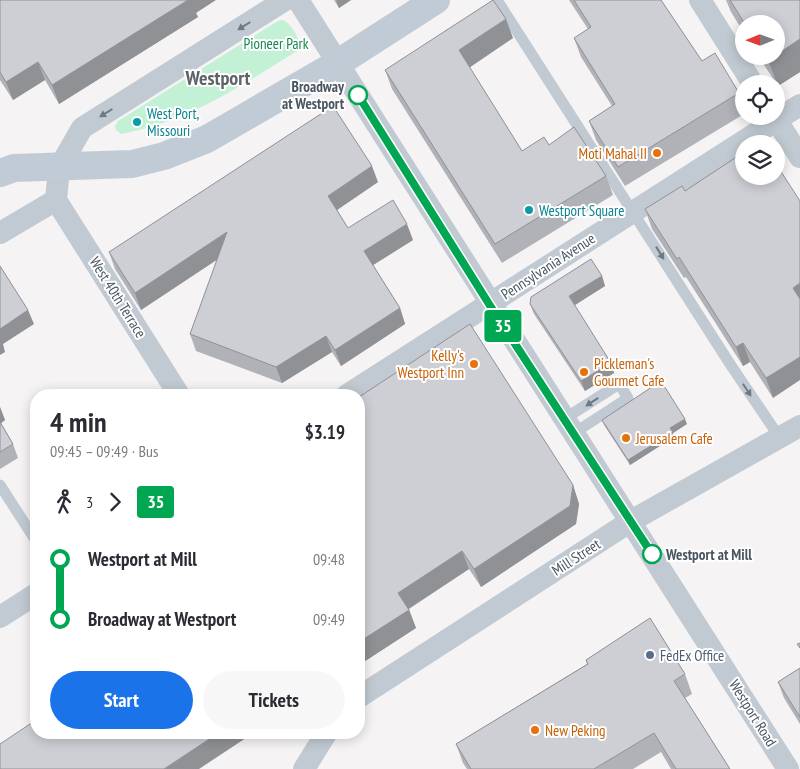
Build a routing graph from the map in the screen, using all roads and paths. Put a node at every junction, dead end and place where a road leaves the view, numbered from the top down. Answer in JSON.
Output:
{"nodes":[{"id":1,"x":285,"y":0,"type":"edge"},
{"id":2,"x":298,"y":0,"type":"edge"},
{"id":3,"x":436,"y":0,"type":"edge"},
{"id":4,"x":497,"y":0,"type":"edge"},
{"id":5,"x":700,"y":0,"type":"edge"},
{"id":6,"x":338,"y":63,"type":"junction"},
{"id":7,"x":747,"y":75,"type":"edge"},
{"id":8,"x":800,"y":105,"type":"edge"},
{"id":9,"x":785,"y":113,"type":"edge"},
{"id":10,"x":764,"y":125,"type":"edge"},
{"id":11,"x":779,"y":125,"type":"edge"},
{"id":12,"x":800,"y":157,"type":"edge"},
{"id":13,"x":5,"y":167,"type":"edge"},
{"id":14,"x":59,"y":168,"type":"junction"},
{"id":15,"x":56,"y":200,"type":"junction"},
{"id":16,"x":633,"y":212,"type":"junction"},
{"id":17,"x":0,"y":234,"type":"edge"},
{"id":18,"x":489,"y":304,"type":"junction"},
{"id":19,"x":175,"y":389,"type":"edge"},
{"id":20,"x":356,"y":389,"type":"edge"},
{"id":21,"x":569,"y":426,"type":"junction"},
{"id":22,"x":800,"y":426,"type":"edge"},
{"id":23,"x":780,"y":438,"type":"junction"},
{"id":24,"x":0,"y":485,"type":"edge"},
{"id":25,"x":631,"y":521,"type":"junction"},
{"id":26,"x":30,"y":532,"type":"edge"},
{"id":27,"x":30,"y":598,"type":"edge"},
{"id":28,"x":0,"y":617,"type":"edge"},
{"id":29,"x":365,"y":693,"type":"edge"},
{"id":30,"x":323,"y":739,"type":"edge"},
{"id":31,"x":304,"y":769,"type":"edge"},
{"id":32,"x":788,"y":769,"type":"edge"}],
"edges":[{"from":1,"to":14,"type":"street","one_way":true},
{"from":2,"to":6,"type":"street","name":"Westport Road"},
{"from":3,"to":6,"type":"main road"},
{"from":4,"to":16,"type":"lane"},
{"from":5,"to":7,"type":"street"},
{"from":6,"to":14,"type":"main road"},
{"from":6,"to":18,"type":"street","name":"Westport Road"},
{"from":8,"to":9,"type":"street","name":"Pennsylvania Avenue"},
{"from":10,"to":16,"type":"street","name":"Pennsylvania Avenue"},
{"from":11,"to":12,"type":"street"},
{"from":13,"to":14,"type":"main road"},
{"from":14,"to":15,"type":"street"},
{"from":15,"to":17,"type":"street"},
{"from":15,"to":19,"type":"street","name":"West 40th Terrace"},
{"from":16,"to":18,"type":"street","name":"Pennsylvania Avenue"},
{"from":16,"to":23,"type":"lane","one_way":true},
{"from":18,"to":20,"type":"street","name":"Pennsylvania Avenue"},
{"from":18,"to":21,"type":"street","name":"Westport Road"},
{"from":21,"to":21,"type":"lane","one_way":true},
{"from":21,"to":25,"type":"street","name":"Westport Road"},
{"from":22,"to":23,"type":"street","name":"Mill Street"},
{"from":23,"to":25,"type":"street","name":"Mill Street"},
{"from":24,"to":26,"type":"lane"},
{"from":25,"to":29,"type":"street","name":"Mill Street"},
{"from":25,"to":32,"type":"street","name":"Westport Road"},
{"from":27,"to":28,"type":"street"},
{"from":30,"to":31,"type":"street"}]}
